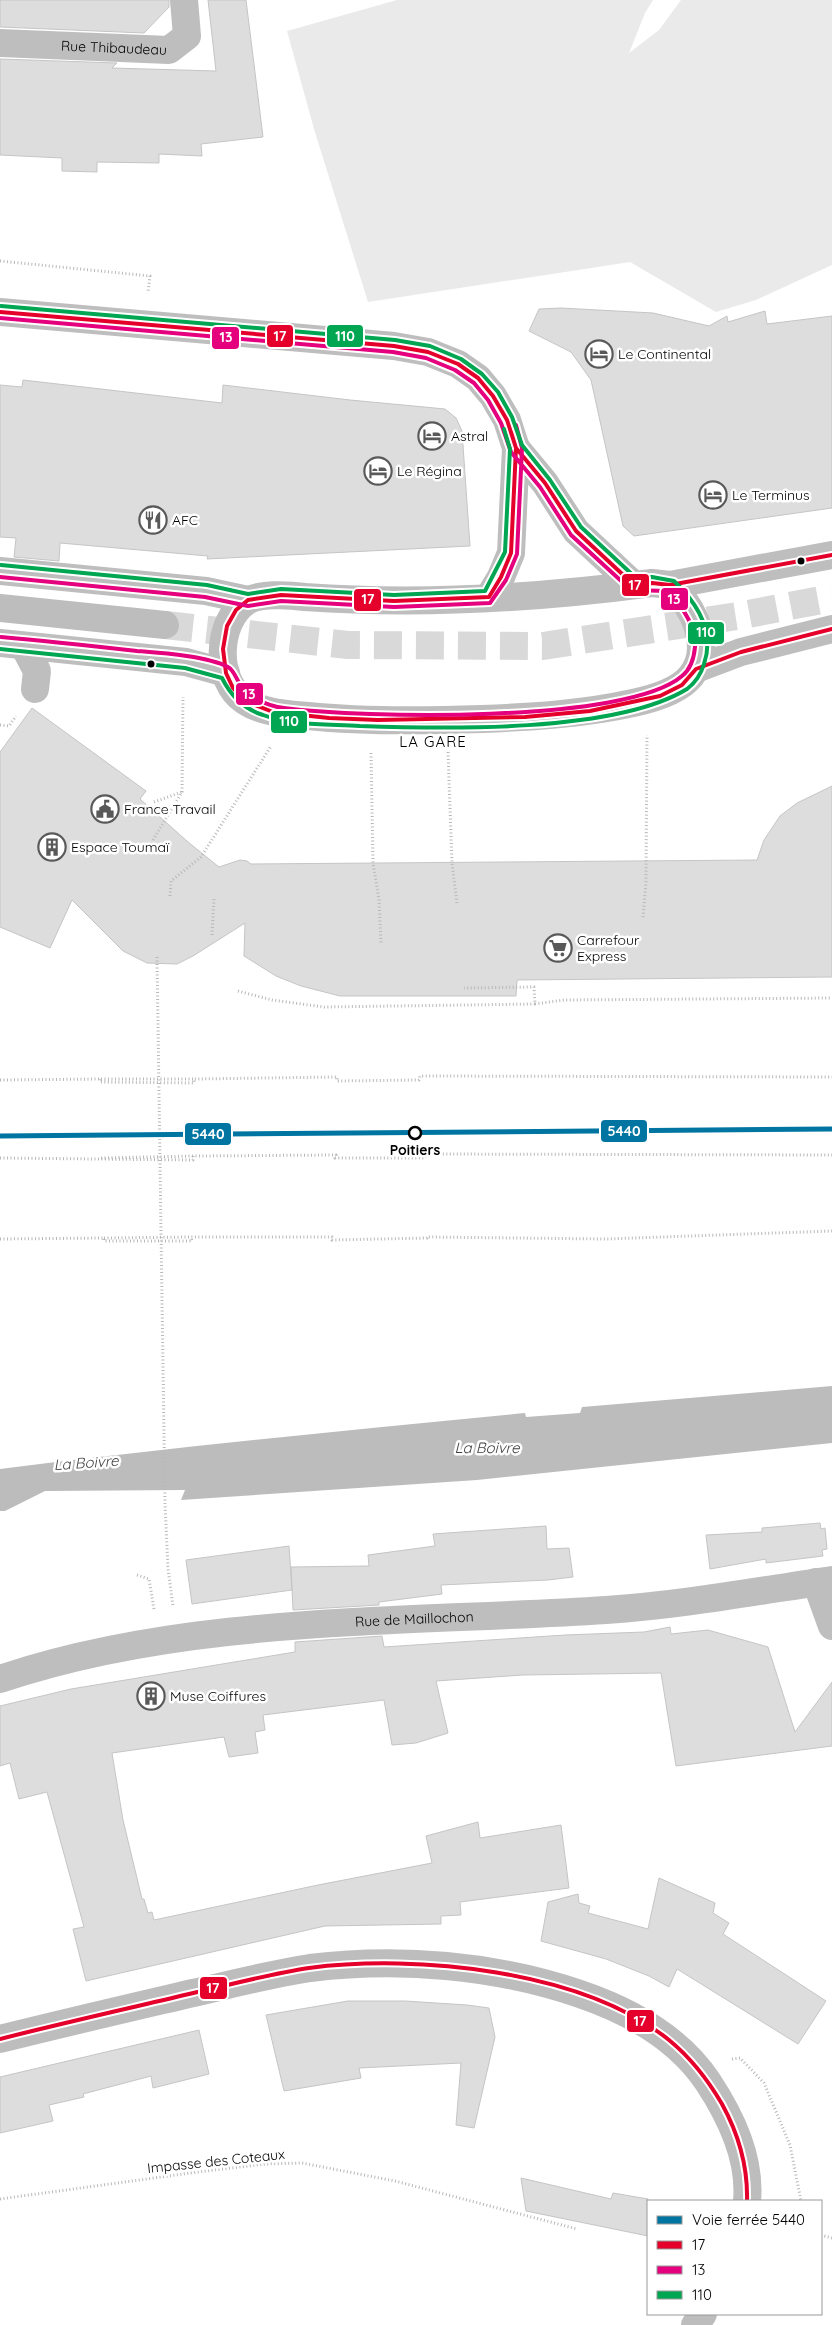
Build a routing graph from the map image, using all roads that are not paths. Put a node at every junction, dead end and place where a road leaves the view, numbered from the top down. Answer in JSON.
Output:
{"nodes":[{"id":1,"x":184,"y":0,"type":"edge"},
{"id":2,"x":0,"y":43,"type":"edge"},
{"id":3,"x":0,"y":312,"type":"edge"},
{"id":4,"x":516,"y":448,"type":"junction"},
{"id":5,"x":832,"y":555,"type":"edge"},
{"id":6,"x":0,"y":571,"type":"edge"},
{"id":7,"x":634,"y":585,"type":"junction"},
{"id":8,"x":670,"y":585,"type":"junction"},
{"id":9,"x":490,"y":597,"type":"junction"},
{"id":10,"x":248,"y":600,"type":"junction"},
{"id":11,"x":0,"y":608,"type":"edge"},
{"id":12,"x":165,"y":625,"type":"tunnel mouth"},
{"id":13,"x":832,"y":629,"type":"edge"},
{"id":14,"x":12,"y":645,"type":"edge"},
{"id":15,"x":696,"y":669,"type":"junction"},
{"id":16,"x":226,"y":673,"type":"junction"},
{"id":17,"x":35,"y":689,"type":"dead end"},
{"id":18,"x":824,"y":1581,"type":"edge"},
{"id":19,"x":832,"y":1626,"type":"edge"},
{"id":20,"x":0,"y":1679,"type":"edge"},
{"id":21,"x":0,"y":2038,"type":"edge"},
{"id":22,"x":747,"y":2200,"type":"edge"}],
"edges":[{"from":1,"to":2,"type":"street","name":"Rue Thibaudeau"},
{"from":3,"to":4,"type":"street"},
{"from":4,"to":7,"type":"street"},
{"from":4,"to":9,"type":"street"},
{"from":5,"to":8,"type":"street"},
{"from":6,"to":10,"type":"street"},
{"from":7,"to":8,"type":"street"},
{"from":7,"to":9,"type":"street"},
{"from":8,"to":15,"type":"street"},
{"from":9,"to":10,"type":"street"},
{"from":10,"to":16,"type":"street"},
{"from":11,"to":12,"type":"main road"},
{"from":13,"to":15,"type":"street"},
{"from":14,"to":16,"type":"street"},
{"from":14,"to":17,"type":"street"},
{"from":15,"to":16,"type":"street"},
{"from":18,"to":19,"type":"street"},
{"from":18,"to":20,"type":"street","name":"Rue de Maillochon"},
{"from":21,"to":22,"type":"main road"}]}
